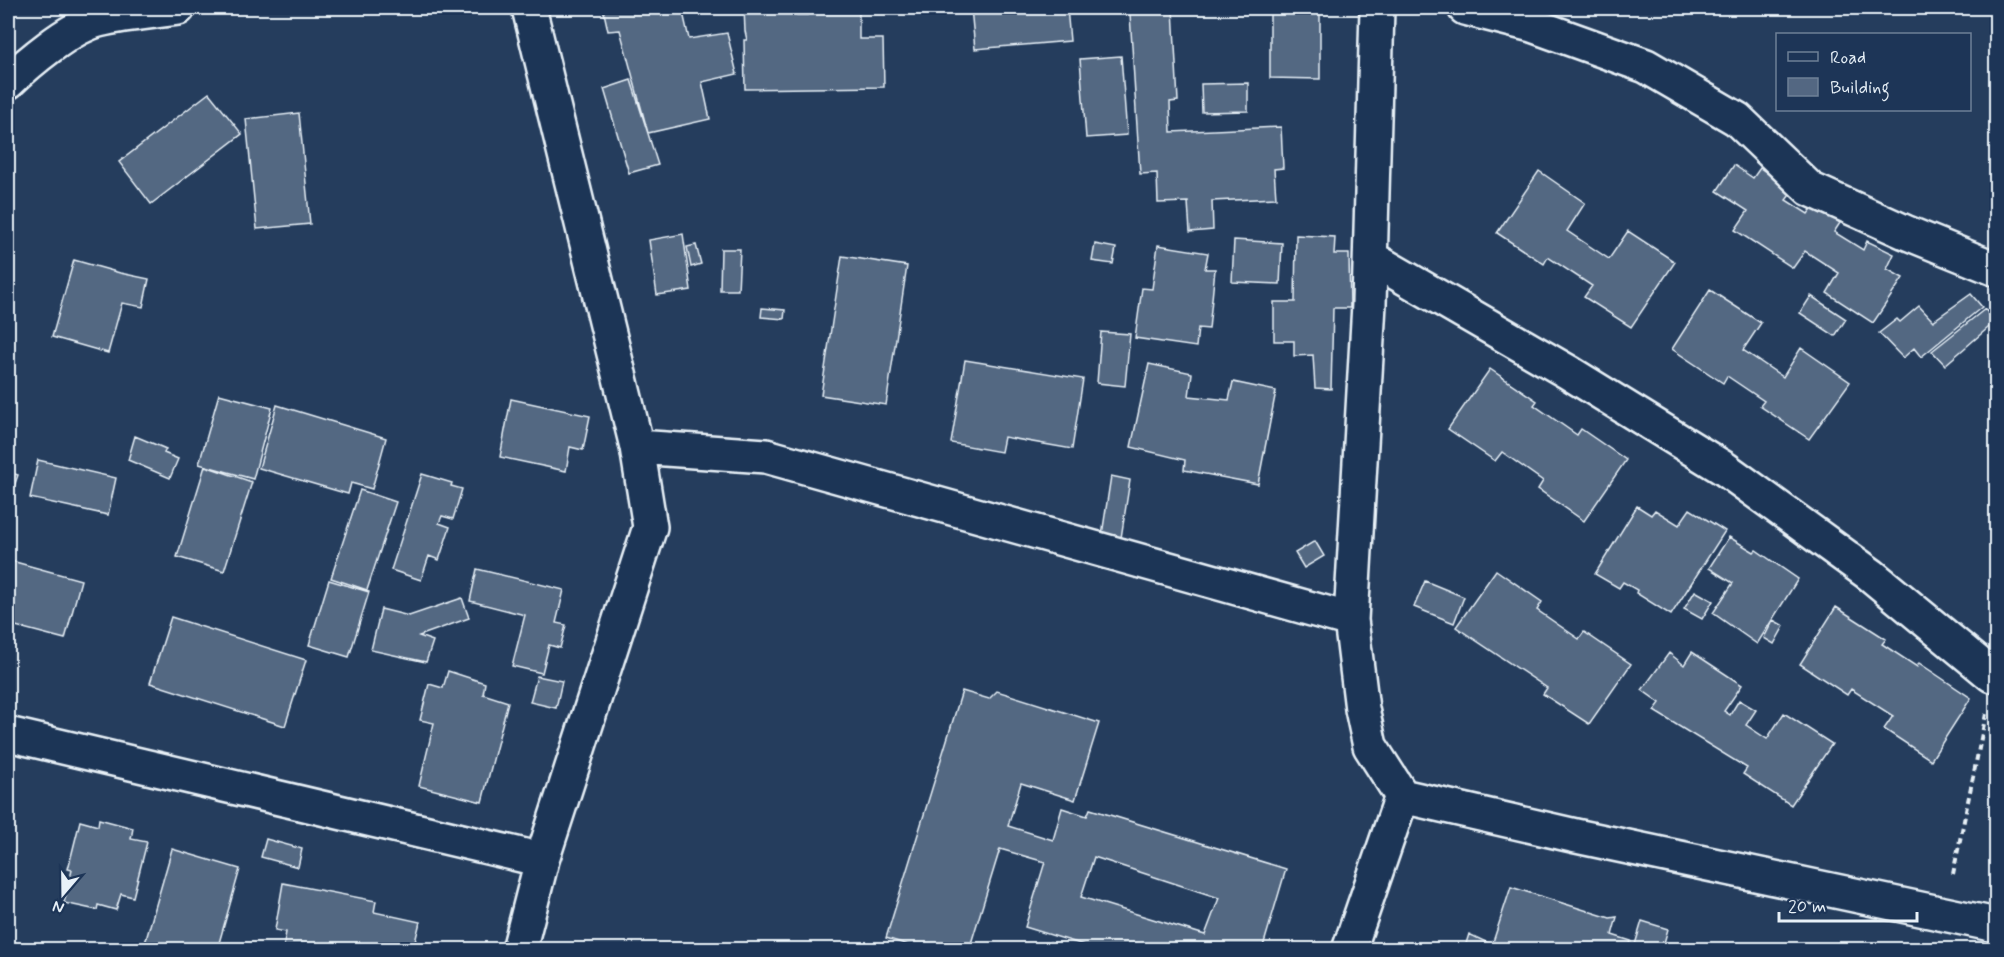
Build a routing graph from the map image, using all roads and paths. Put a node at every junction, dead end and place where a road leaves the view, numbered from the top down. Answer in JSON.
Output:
{"nodes":[{"id":1,"x":178,"y":8,"type":"edge"},
{"id":2,"x":529,"y":8,"type":"edge"},
{"id":3,"x":1377,"y":8,"type":"edge"},
{"id":4,"x":1465,"y":8,"type":"edge"},
{"id":5,"x":8,"y":82,"type":"edge"},
{"id":6,"x":1371,"y":258,"type":"junction"},
{"id":7,"x":1996,"y":269,"type":"edge"},
{"id":8,"x":637,"y":447,"type":"junction"},
{"id":9,"x":1351,"y":620,"type":"junction"},
{"id":10,"x":1992,"y":675,"type":"joint"},
{"id":11,"x":8,"y":734,"type":"edge"},
{"id":12,"x":1402,"y":796,"type":"junction"},
{"id":13,"x":543,"y":860,"type":"junction"},
{"id":14,"x":1945,"y":913,"type":"junction"},
{"id":15,"x":1996,"y":925,"type":"edge"},
{"id":16,"x":519,"y":950,"type":"edge"},
{"id":17,"x":1349,"y":950,"type":"edge"}],
"edges":[{"from":1,"to":5,"type":"street"},
{"from":2,"to":8,"type":"street"},
{"from":3,"to":6,"type":"street"},
{"from":4,"to":7,"type":"street"},
{"from":6,"to":9,"type":"street"},
{"from":6,"to":10,"type":"street"},
{"from":8,"to":9,"type":"street"},
{"from":8,"to":13,"type":"street"},
{"from":9,"to":12,"type":"street"},
{"from":10,"to":14,"type":"path"},
{"from":11,"to":13,"type":"street"},
{"from":12,"to":14,"type":"street"},
{"from":12,"to":17,"type":"street"},
{"from":13,"to":16,"type":"street"},
{"from":14,"to":15,"type":"street"}]}
